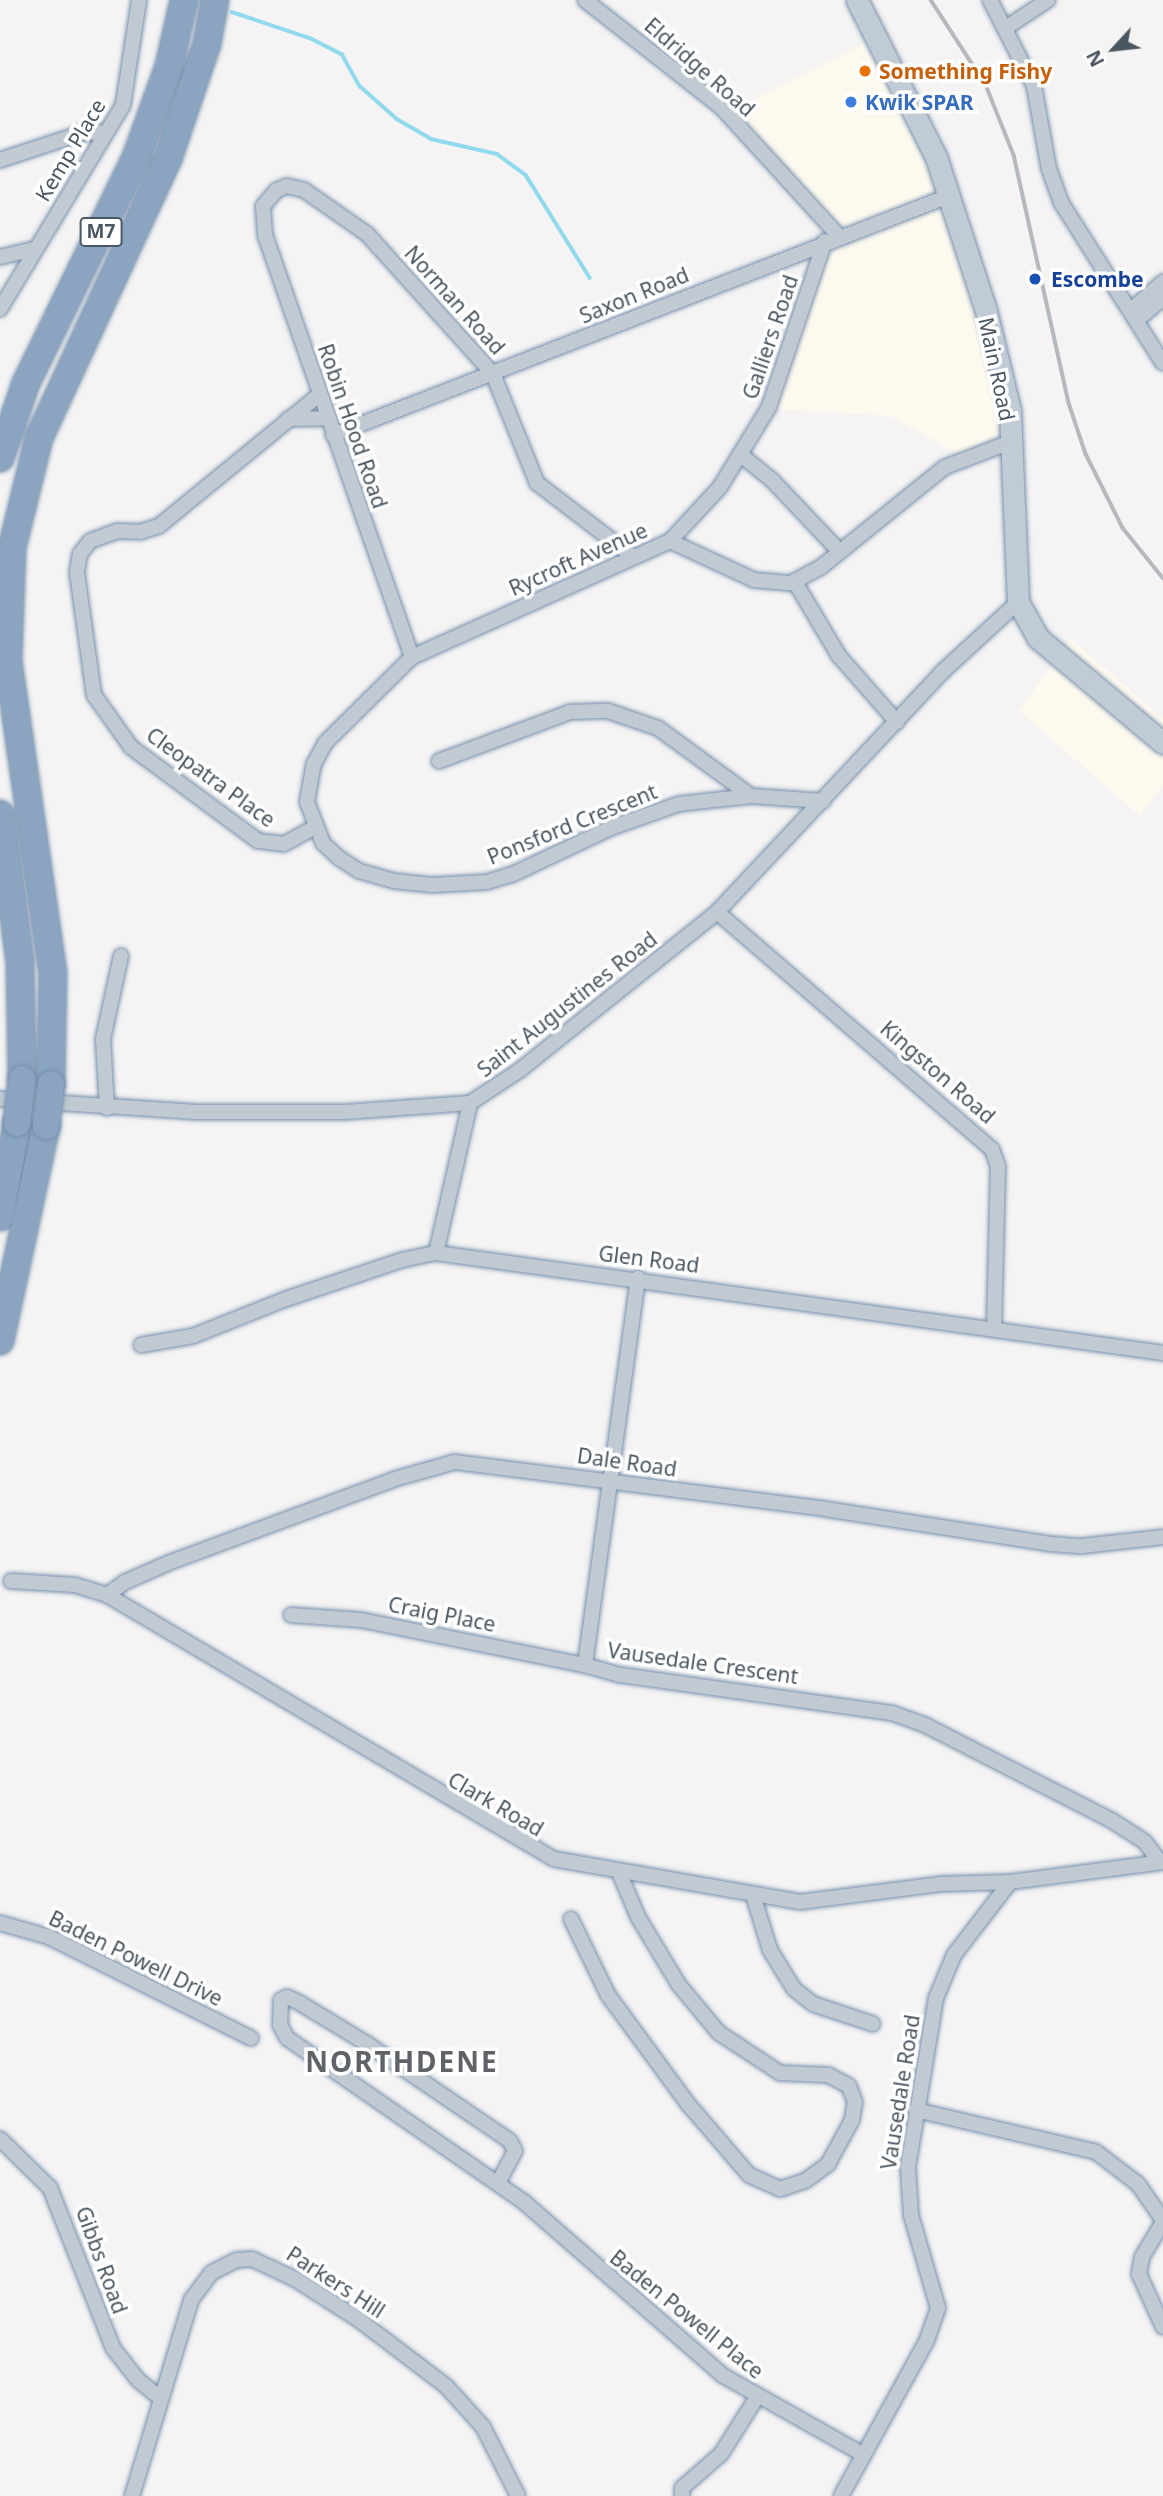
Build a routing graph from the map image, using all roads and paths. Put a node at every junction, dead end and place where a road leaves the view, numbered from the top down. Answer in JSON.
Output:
{"nodes":[{"id":1,"x":139,"y":0,"type":"edge"},
{"id":2,"x":184,"y":0,"type":"edge"},
{"id":3,"x":215,"y":0,"type":"edge"},
{"id":4,"x":585,"y":0,"type":"edge"},
{"id":5,"x":857,"y":0,"type":"edge"},
{"id":6,"x":990,"y":0,"type":"edge"},
{"id":7,"x":1048,"y":0,"type":"edge"},
{"id":8,"x":1007,"y":27,"type":"junction"},
{"id":9,"x":105,"y":132,"type":"junction"},
{"id":10,"x":0,"y":160,"type":"edge"},
{"id":11,"x":951,"y":195,"type":"junction"},
{"id":12,"x":262,"y":206,"type":"joint"},
{"id":13,"x":831,"y":238,"type":"junction"},
{"id":14,"x":36,"y":249,"type":"junction"},
{"id":15,"x":0,"y":258,"type":"edge"},
{"id":16,"x":19,"y":276,"type":"junction"},
{"id":17,"x":1163,"y":282,"type":"edge"},
{"id":18,"x":1163,"y":298,"type":"edge"},
{"id":19,"x":0,"y":309,"type":"edge"},
{"id":20,"x":1134,"y":315,"type":"junction"},
{"id":21,"x":1163,"y":363,"type":"edge"},
{"id":22,"x":493,"y":374,"type":"junction"},
{"id":23,"x":319,"y":396,"type":"junction"},
{"id":24,"x":327,"y":418,"type":"junction"},
{"id":25,"x":287,"y":419,"type":"junction"},
{"id":26,"x":333,"y":435,"type":"junction"},
{"id":27,"x":1010,"y":442,"type":"junction"},
{"id":28,"x":741,"y":455,"type":"junction"},
{"id":29,"x":0,"y":458,"type":"edge"},
{"id":30,"x":670,"y":541,"type":"junction"},
{"id":31,"x":839,"y":551,"type":"junction"},
{"id":32,"x":632,"y":556,"type":"junction"},
{"id":33,"x":795,"y":582,"type":"junction"},
{"id":34,"x":1018,"y":602,"type":"junction"},
{"id":35,"x":412,"y":657,"type":"junction"},
{"id":36,"x":897,"y":722,"type":"junction"},
{"id":37,"x":1163,"y":743,"type":"edge"},
{"id":38,"x":439,"y":761,"type":"dead end"},
{"id":39,"x":751,"y":796,"type":"junction"},
{"id":40,"x":823,"y":801,"type":"junction"},
{"id":41,"x":0,"y":814,"type":"edge"},
{"id":42,"x":315,"y":827,"type":"junction"},
{"id":43,"x":718,"y":912,"type":"junction"},
{"id":44,"x":121,"y":956,"type":"dead end"},
{"id":45,"x":0,"y":1099,"type":"edge"},
{"id":46,"x":470,"y":1103,"type":"junction"},
{"id":47,"x":107,"y":1108,"type":"junction"},
{"id":48,"x":0,"y":1217,"type":"edge"},
{"id":49,"x":436,"y":1253,"type":"junction"},
{"id":50,"x":638,"y":1278,"type":"junction"},
{"id":51,"x":994,"y":1328,"type":"junction"},
{"id":52,"x":0,"y":1340,"type":"edge"},
{"id":53,"x":141,"y":1345,"type":"dead end"},
{"id":54,"x":1163,"y":1353,"type":"edge"},
{"id":55,"x":610,"y":1481,"type":"junction"},
{"id":56,"x":1163,"y":1538,"type":"edge"},
{"id":57,"x":11,"y":1581,"type":"dead end"},
{"id":58,"x":107,"y":1595,"type":"junction"},
{"id":59,"x":291,"y":1615,"type":"dead end"},
{"id":60,"x":585,"y":1665,"type":"junction"},
{"id":61,"x":1161,"y":1862,"type":"edge"},
{"id":62,"x":619,"y":1872,"type":"junction"},
{"id":63,"x":1010,"y":1882,"type":"junction"},
{"id":64,"x":753,"y":1895,"type":"junction"},
{"id":65,"x":571,"y":1919,"type":"dead end"},
{"id":66,"x":0,"y":1923,"type":"edge"},
{"id":67,"x":873,"y":2024,"type":"dead end"},
{"id":68,"x":251,"y":2038,"type":"dead end"},
{"id":69,"x":916,"y":2110,"type":"junction"},
{"id":70,"x":0,"y":2139,"type":"edge"},
{"id":71,"x":498,"y":2183,"type":"junction"},
{"id":72,"x":1163,"y":2221,"type":"edge"},
{"id":73,"x":1163,"y":2327,"type":"edge"},
{"id":74,"x":757,"y":2397,"type":"junction"},
{"id":75,"x":160,"y":2398,"type":"junction"},
{"id":76,"x":864,"y":2455,"type":"junction"},
{"id":77,"x":132,"y":2496,"type":"edge"},
{"id":78,"x":518,"y":2496,"type":"edge"},
{"id":79,"x":682,"y":2496,"type":"edge"},
{"id":80,"x":841,"y":2496,"type":"edge"}],
"edges":[{"from":1,"to":9,"type":"street","name":"Kemp Place"},
{"from":2,"to":29,"type":"highway","number":"M7"},
{"from":3,"to":52,"type":"highway","number":"M7","bridge":true},
{"from":4,"to":13,"type":"street","name":"Eldridge Road"},
{"from":5,"to":11,"type":"main road","name":"Main Road"},
{"from":6,"to":8,"type":"street"},
{"from":7,"to":8,"type":"street"},
{"from":8,"to":20,"type":"street"},
{"from":9,"to":10,"type":"street"},
{"from":9,"to":14,"type":"street","name":"Kemp Place"},
{"from":11,"to":13,"type":"street","name":"Saxon Road"},
{"from":11,"to":27,"type":"main road","name":"Main Road"},
{"from":12,"to":22,"type":"street","name":"Norman Road"},
{"from":12,"to":23,"type":"street","name":"Robin Hood Road"},
{"from":13,"to":22,"type":"street","name":"Saxon Road"},
{"from":13,"to":28,"type":"street","name":"Galliers Road"},
{"from":14,"to":15,"type":"street"},
{"from":14,"to":16,"type":"street","name":"Kemp Place"},
{"from":15,"to":16,"type":"street"},
{"from":16,"to":19,"type":"street","name":"Kemp Place"},
{"from":17,"to":20,"type":"street"},
{"from":18,"to":20,"type":"street"},
{"from":20,"to":21,"type":"street"},
{"from":22,"to":26,"type":"street","name":"Saxon Road"},
{"from":22,"to":32,"type":"street","name":"Norman Road"},
{"from":23,"to":24,"type":"street","name":"Robin Hood Road"},
{"from":23,"to":25,"type":"street"},
{"from":24,"to":25,"type":"street"},
{"from":24,"to":26,"type":"street","name":"Robin Hood Road"},
{"from":25,"to":42,"type":"street","name":"Cleopatra Place"},
{"from":26,"to":35,"type":"street","name":"Robin Hood Road"},
{"from":27,"to":31,"type":"street"},
{"from":27,"to":34,"type":"main road","name":"Main Road"},
{"from":28,"to":30,"type":"street","name":"Galliers Road"},
{"from":28,"to":31,"type":"street"},
{"from":30,"to":32,"type":"street","name":"Rycroft Avenue"},
{"from":30,"to":33,"type":"street","name":"Rycroft Avenue"},
{"from":31,"to":33,"type":"street"},
{"from":32,"to":35,"type":"street","name":"Rycroft Avenue"},
{"from":33,"to":36,"type":"street"},
{"from":34,"to":36,"type":"street","name":"Saint Augustines Road"},
{"from":34,"to":37,"type":"main road","name":"Main Road"},
{"from":35,"to":42,"type":"street","name":"Rycroft Avenue"},
{"from":36,"to":40,"type":"street","name":"Saint Augustines Road"},
{"from":38,"to":39,"type":"street"},
{"from":39,"to":40,"type":"street","name":"Ponsford Crescent"},
{"from":39,"to":42,"type":"street","name":"Ponsford Crescent"},
{"from":40,"to":43,"type":"street","name":"Saint Augustines Road"},
{"from":41,"to":48,"type":"highway","bridge":true},
{"from":43,"to":46,"type":"street","name":"Saint Augustines Road"},
{"from":43,"to":51,"type":"street","name":"Kingston Road"},
{"from":44,"to":47,"type":"street"},
{"from":45,"to":47,"type":"street","name":"Saint Augustines Road"},
{"from":46,"to":47,"type":"street","name":"Saint Augustines Road"},
{"from":46,"to":49,"type":"street"},
{"from":49,"to":50,"type":"street","name":"Glen Road"},
{"from":49,"to":53,"type":"street","name":"Glen Road"},
{"from":50,"to":51,"type":"street","name":"Glen Road"},
{"from":50,"to":55,"type":"street","name":"Vausedale Crescent"},
{"from":51,"to":54,"type":"street","name":"Glen Road"},
{"from":55,"to":56,"type":"street","name":"Dale Road"},
{"from":55,"to":58,"type":"street","name":"Dale Road"},
{"from":55,"to":60,"type":"street","name":"Vausedale Crescent"},
{"from":57,"to":58,"type":"street","name":"Clark Road"},
{"from":58,"to":62,"type":"street","name":"Clark Road"},
{"from":59,"to":60,"type":"street","name":"Craig Place"},
{"from":60,"to":61,"type":"street","name":"Vausedale Crescent"},
{"from":61,"to":63,"type":"street"},
{"from":62,"to":64,"type":"street","name":"Clark Road"},
{"from":62,"to":65,"type":"street"},
{"from":63,"to":64,"type":"street","name":"Clark Road"},
{"from":63,"to":69,"type":"street","name":"Vausedale Road"},
{"from":64,"to":67,"type":"street"},
{"from":66,"to":68,"type":"street","name":"Baden Powell Drive"},
{"from":69,"to":72,"type":"street"},
{"from":69,"to":76,"type":"street","name":"Vausedale Road"},
{"from":70,"to":75,"type":"street","name":"Gibbs Road"},
{"from":71,"to":71,"type":"street","name":"Baden Powell Place"},
{"from":71,"to":74,"type":"street","name":"Baden Powell Place"},
{"from":72,"to":73,"type":"street"},
{"from":74,"to":76,"type":"street","name":"Baden Powell Place"},
{"from":74,"to":79,"type":"street"},
{"from":75,"to":77,"type":"street","name":"Parkers Hill"},
{"from":75,"to":78,"type":"street","name":"Parkers Hill"},
{"from":76,"to":80,"type":"street","name":"Vausedale Road"}]}
